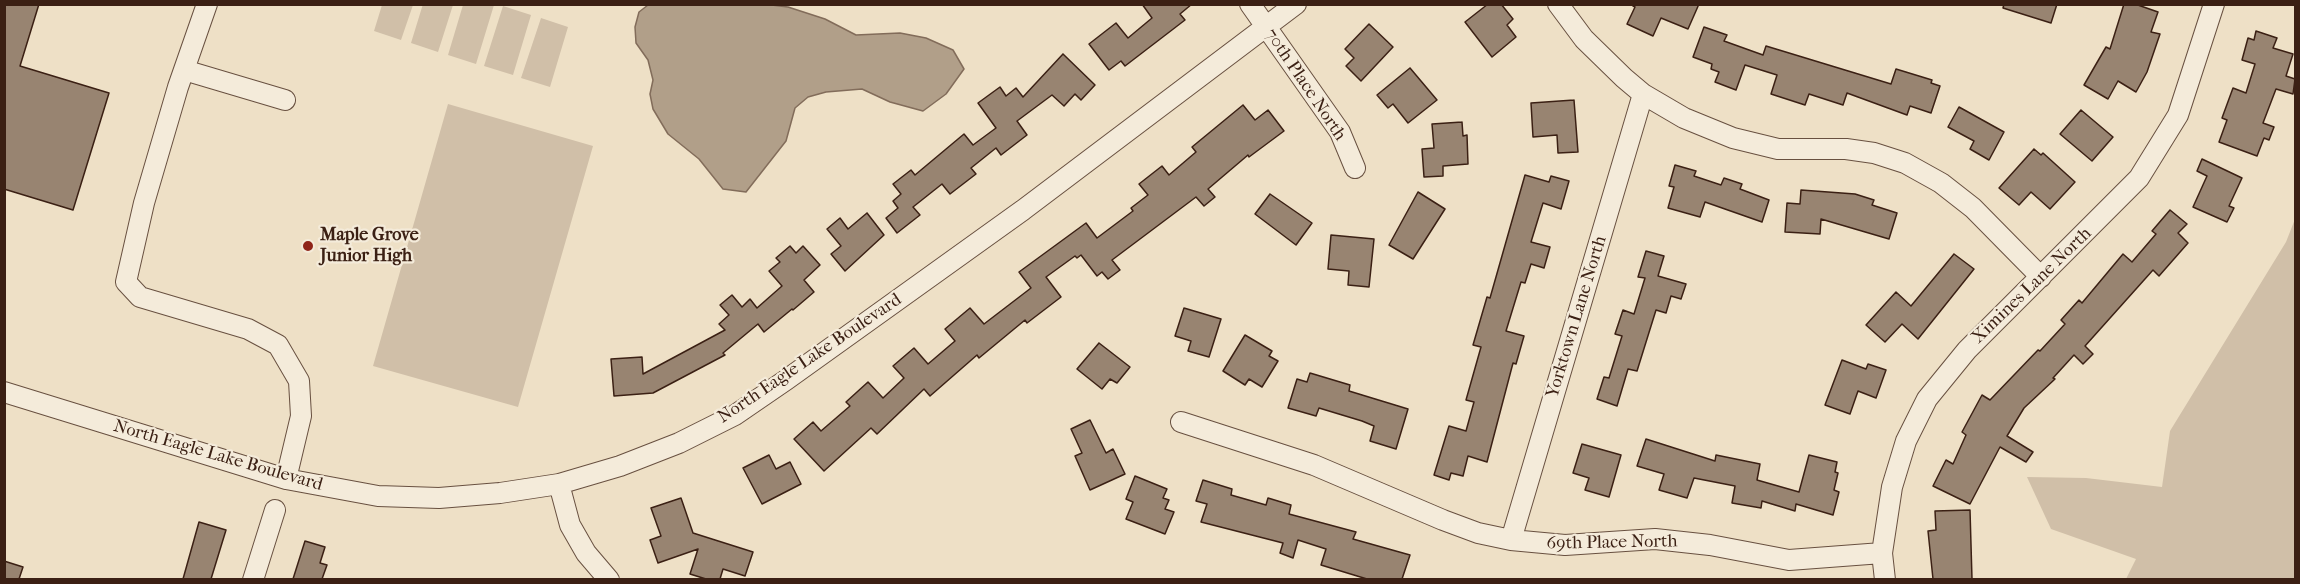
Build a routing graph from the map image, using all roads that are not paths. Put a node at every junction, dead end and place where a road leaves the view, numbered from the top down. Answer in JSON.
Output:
{"nodes":[{"id":1,"x":207,"y":4,"type":"edge"},
{"id":2,"x":1250,"y":4,"type":"edge"},
{"id":3,"x":1296,"y":4,"type":"edge"},
{"id":4,"x":1558,"y":4,"type":"edge"},
{"id":5,"x":2214,"y":4,"type":"edge"},
{"id":6,"x":1266,"y":26,"type":"junction"},
{"id":7,"x":184,"y":70,"type":"junction"},
{"id":8,"x":1643,"y":94,"type":"junction"},
{"id":9,"x":285,"y":100,"type":"dead end"},
{"id":10,"x":1355,"y":168,"type":"dead end"},
{"id":11,"x":2041,"y":277,"type":"junction"},
{"id":12,"x":4,"y":392,"type":"edge"},
{"id":13,"x":1181,"y":422,"type":"dead end"},
{"id":14,"x":286,"y":479,"type":"junction"},
{"id":15,"x":560,"y":484,"type":"junction"},
{"id":16,"x":275,"y":510,"type":"dead end"},
{"id":17,"x":1511,"y":540,"type":"junction"},
{"id":18,"x":1882,"y":553,"type":"junction"},
{"id":19,"x":253,"y":579,"type":"edge"},
{"id":20,"x":609,"y":579,"type":"edge"},
{"id":21,"x":1885,"y":579,"type":"edge"}],
"edges":[{"from":1,"to":7,"type":"street"},
{"from":2,"to":6,"type":"street","name":"70th Place North"},
{"from":3,"to":6,"type":"street","name":"North Eagle Lake Boulevard"},
{"from":4,"to":8,"type":"street"},
{"from":5,"to":11,"type":"street","name":"Ximines Lane North"},
{"from":6,"to":10,"type":"street","name":"70th Place North"},
{"from":6,"to":15,"type":"street","name":"North Eagle Lake Boulevard"},
{"from":7,"to":9,"type":"street"},
{"from":7,"to":14,"type":"street"},
{"from":8,"to":11,"type":"street"},
{"from":8,"to":17,"type":"street","name":"Yorktown Lane North"},
{"from":11,"to":18,"type":"street","name":"Ximines Lane North"},
{"from":12,"to":14,"type":"street","name":"North Eagle Lake Boulevard"},
{"from":13,"to":17,"type":"street","name":"69th Place North"},
{"from":14,"to":15,"type":"street","name":"North Eagle Lake Boulevard"},
{"from":15,"to":20,"type":"street"},
{"from":16,"to":19,"type":"street"},
{"from":17,"to":18,"type":"street","name":"69th Place North"},
{"from":18,"to":21,"type":"street","name":"Ximines Lane North"}]}
